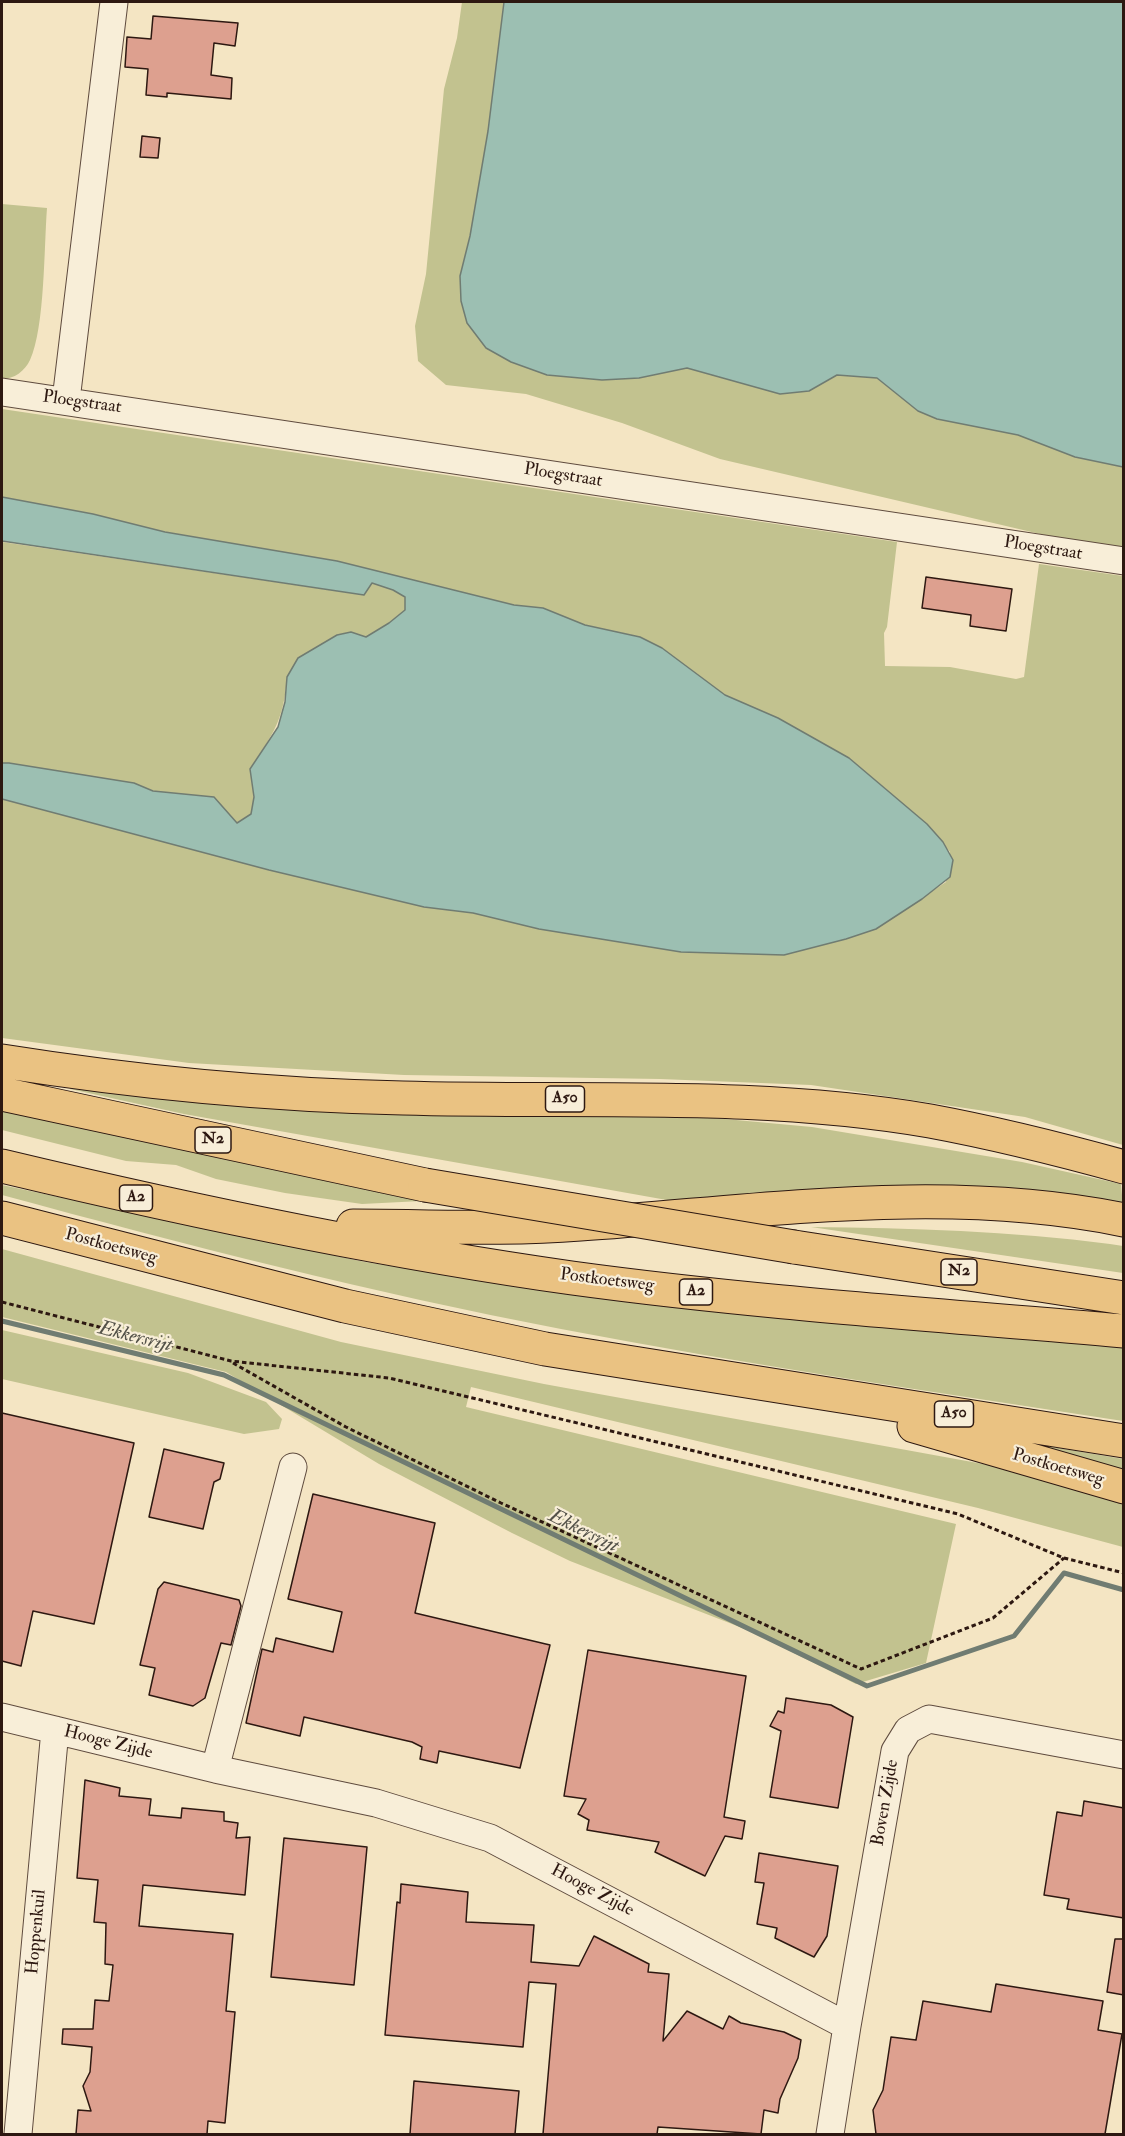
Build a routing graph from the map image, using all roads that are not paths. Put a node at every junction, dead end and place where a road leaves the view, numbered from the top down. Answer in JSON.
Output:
{"nodes":[{"id":1,"x":114,"y":2,"type":"edge"},
{"id":2,"x":2,"y":392,"type":"edge"},
{"id":3,"x":66,"y":400,"type":"junction"},
{"id":4,"x":1124,"y":561,"type":"edge"},
{"id":5,"x":2,"y":1061,"type":"edge"},
{"id":6,"x":2,"y":1094,"type":"edge"},
{"id":7,"x":2,"y":1166,"type":"edge"},
{"id":8,"x":1124,"y":1167,"type":"edge"},
{"id":9,"x":2,"y":1218,"type":"edge"},
{"id":10,"x":1124,"y":1220,"type":"edge"},
{"id":11,"x":272,"y":1226,"type":"junction"},
{"id":12,"x":1124,"y":1298,"type":"edge"},
{"id":13,"x":1124,"y":1331,"type":"edge"},
{"id":14,"x":785,"y":1388,"type":"junction"},
{"id":15,"x":1124,"y":1441,"type":"edge"},
{"id":16,"x":293,"y":1467,"type":"dead end"},
{"id":17,"x":1124,"y":1487,"type":"edge"},
{"id":18,"x":2,"y":1717,"type":"edge"},
{"id":19,"x":55,"y":1730,"type":"junction"},
{"id":20,"x":1124,"y":1755,"type":"edge"},
{"id":21,"x":215,"y":1769,"type":"junction"},
{"id":22,"x":847,"y":2026,"type":"junction"},
{"id":23,"x":18,"y":2134,"type":"edge"},
{"id":24,"x":830,"y":2134,"type":"edge"}],
"edges":[{"from":1,"to":3,"type":"street"},
{"from":2,"to":3,"type":"street","name":"Ploegstraat"},
{"from":3,"to":4,"type":"street","name":"Ploegstraat"},
{"from":5,"to":8,"type":"highway","number":"A50"},
{"from":6,"to":12,"type":"highway","number":"N2","bridge":true},
{"from":7,"to":11,"type":"highway","name":"Postkoetsweg","number":"A2"},
{"from":9,"to":14,"type":"highway","name":"Postkoetsweg"},
{"from":10,"to":11,"type":"highway","name":"Postkoetsweg"},
{"from":11,"to":13,"type":"highway","name":"Postkoetsweg","number":"A2"},
{"from":14,"to":15,"type":"highway","name":"Postkoetsweg","number":"A50"},
{"from":14,"to":17,"type":"highway","name":"Postkoetsweg"},
{"from":16,"to":21,"type":"street"},
{"from":18,"to":19,"type":"street","name":"Hooge Zijde"},
{"from":19,"to":21,"type":"street","name":"Hooge Zijde"},
{"from":19,"to":23,"type":"street","name":"Hoppenkuil"},
{"from":20,"to":22,"type":"street","name":"Boven Zijde"},
{"from":21,"to":22,"type":"street","name":"Hooge Zijde"},
{"from":22,"to":24,"type":"street"}]}
